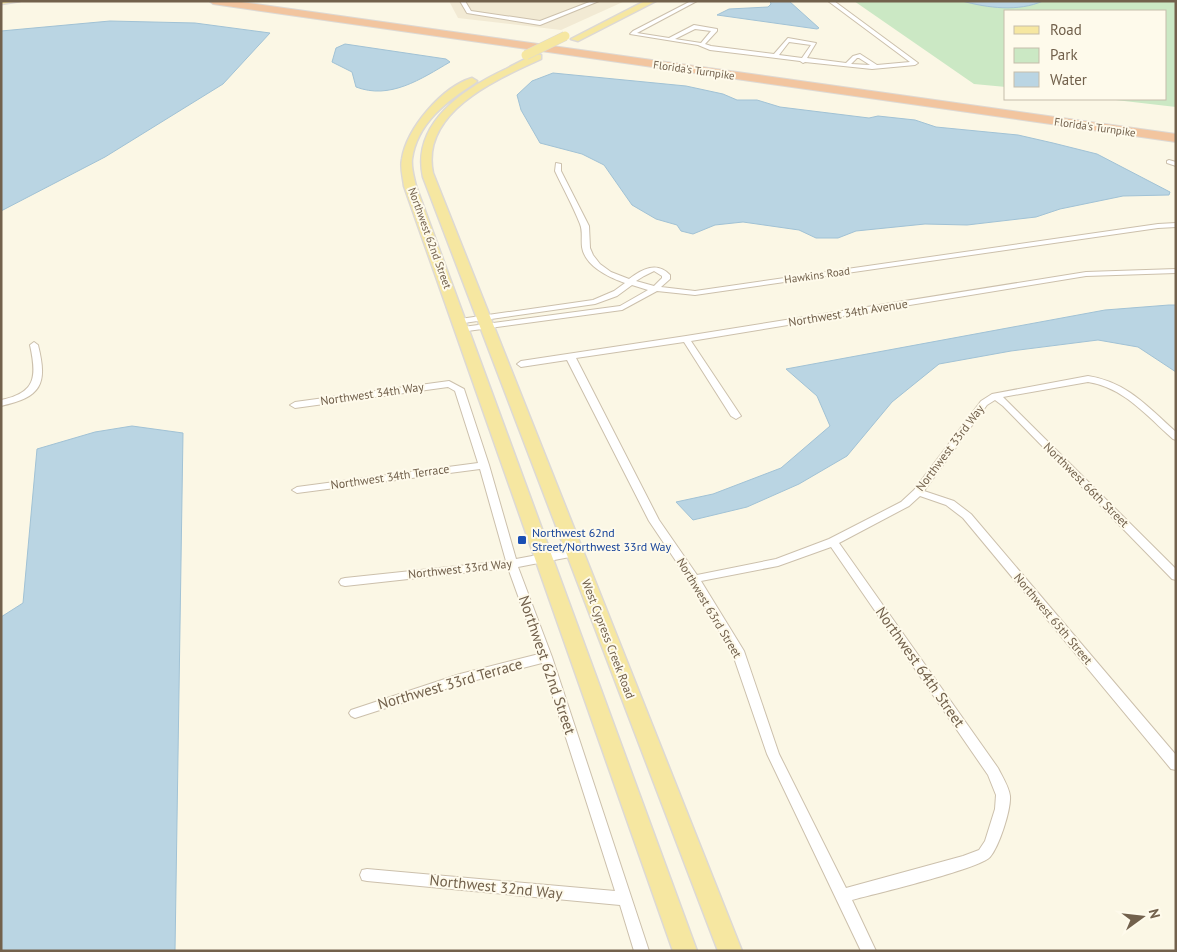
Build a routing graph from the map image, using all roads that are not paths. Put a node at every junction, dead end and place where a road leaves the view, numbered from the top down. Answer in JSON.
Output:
{"nodes":[{"id":1,"x":16,"y":1,"type":"edge"},
{"id":2,"x":213,"y":1,"type":"edge"},
{"id":3,"x":265,"y":1,"type":"edge"},
{"id":4,"x":462,"y":1,"type":"edge"},
{"id":5,"x":597,"y":1,"type":"edge"},
{"id":6,"x":637,"y":1,"type":"edge"},
{"id":7,"x":652,"y":1,"type":"edge"},
{"id":8,"x":695,"y":1,"type":"edge"},
{"id":9,"x":830,"y":1,"type":"edge"},
{"id":10,"x":1,"y":2,"type":"edge"},
{"id":11,"x":669,"y":40,"type":"junction"},
{"id":12,"x":702,"y":45,"type":"junction"},
{"id":13,"x":774,"y":57,"type":"junction"},
{"id":14,"x":803,"y":61,"type":"junction"},
{"id":15,"x":847,"y":66,"type":"junction"},
{"id":16,"x":876,"y":67,"type":"junction"},
{"id":17,"x":1176,"y":128,"type":"edge"},
{"id":18,"x":1176,"y":138,"type":"edge"},
{"id":19,"x":558,"y":164,"type":"dead end"},
{"id":20,"x":1176,"y":225,"type":"edge"},
{"id":21,"x":1176,"y":271,"type":"edge"},
{"id":22,"x":631,"y":283,"type":"junction"},
{"id":23,"x":655,"y":289,"type":"junction"},
{"id":24,"x":485,"y":322,"type":"junction"},
{"id":25,"x":462,"y":326,"type":"junction"},
{"id":26,"x":686,"y":339,"type":"junction"},
{"id":27,"x":34,"y":346,"type":"dead end"},
{"id":28,"x":570,"y":356,"type":"junction"},
{"id":29,"x":521,"y":364,"type":"dead end"},
{"id":30,"x":449,"y":384,"type":"joint"},
{"id":31,"x":995,"y":396,"type":"junction"},
{"id":32,"x":1,"y":402,"type":"edge"},
{"id":33,"x":294,"y":405,"type":"dead end"},
{"id":34,"x":736,"y":416,"type":"dead end"},
{"id":35,"x":1176,"y":437,"type":"edge"},
{"id":36,"x":484,"y":465,"type":"junction"},
{"id":37,"x":297,"y":490,"type":"dead end"},
{"id":38,"x":918,"y":492,"type":"junction"},
{"id":39,"x":833,"y":542,"type":"junction"},
{"id":40,"x":574,"y":552,"type":"junction"},
{"id":41,"x":545,"y":558,"type":"junction"},
{"id":42,"x":512,"y":564,"type":"junction"},
{"id":43,"x":1174,"y":572,"type":"edge"},
{"id":44,"x":694,"y":580,"type":"junction"},
{"id":45,"x":346,"y":582,"type":"dead end"},
{"id":46,"x":546,"y":657,"type":"junction"},
{"id":47,"x":354,"y":713,"type":"dead end"},
{"id":48,"x":1176,"y":765,"type":"edge"},
{"id":49,"x":367,"y":874,"type":"dead end"},
{"id":50,"x":842,"y":896,"type":"junction"},
{"id":51,"x":626,"y":899,"type":"junction"},
{"id":52,"x":642,"y":951,"type":"edge"},
{"id":53,"x":685,"y":951,"type":"edge"},
{"id":54,"x":730,"y":951,"type":"edge"},
{"id":55,"x":869,"y":951,"type":"edge"}],
"edges":[{"from":1,"to":10,"type":"main road"},
{"from":2,"to":18,"type":"highway","name":"Florida's Turnpike"},
{"from":3,"to":17,"type":"highway","name":"Florida's Turnpike"},
{"from":4,"to":5,"type":"street"},
{"from":6,"to":25,"type":"main road","name":"Northwest 62nd Street","bridge":true},
{"from":7,"to":24,"type":"main road","name":"Northwest 62nd Street"},
{"from":8,"to":11,"type":"street"},
{"from":9,"to":16,"type":"street"},
{"from":11,"to":12,"type":"street"},
{"from":11,"to":12,"type":"street"},
{"from":12,"to":13,"type":"street"},
{"from":13,"to":14,"type":"street"},
{"from":13,"to":14,"type":"street"},
{"from":14,"to":15,"type":"street"},
{"from":15,"to":16,"type":"street"},
{"from":15,"to":16,"type":"street"},
{"from":19,"to":22,"type":"street","name":"Hawkins Road"},
{"from":20,"to":23,"type":"street","name":"Hawkins Road"},
{"from":21,"to":26,"type":"street","name":"Northwest 34th Avenue"},
{"from":22,"to":23,"type":"street","name":"Hawkins Road"},
{"from":22,"to":23,"type":"street"},
{"from":22,"to":24,"type":"street"},
{"from":23,"to":24,"type":"street"},
{"from":24,"to":25,"type":"street"},
{"from":24,"to":40,"type":"main road","name":"West Cypress Creek Road"},
{"from":25,"to":41,"type":"main road"},
{"from":26,"to":28,"type":"street","name":"Northwest 34th Avenue"},
{"from":26,"to":34,"type":"street"},
{"from":27,"to":32,"type":"street"},
{"from":28,"to":29,"type":"street","name":"Northwest 34th Avenue"},
{"from":28,"to":44,"type":"street","name":"Northwest 63rd Street"},
{"from":30,"to":33,"type":"street","name":"Northwest 34th Way"},
{"from":30,"to":36,"type":"street","name":"Northwest 62nd Street"},
{"from":31,"to":35,"type":"street","name":"Northwest 33rd Way"},
{"from":31,"to":38,"type":"street","name":"Northwest 33rd Way"},
{"from":31,"to":43,"type":"street","name":"Northwest 66th Street"},
{"from":36,"to":37,"type":"street","name":"Northwest 34th Terrace"},
{"from":36,"to":42,"type":"street","name":"Northwest 62nd Street"},
{"from":38,"to":39,"type":"street","name":"Northwest 33rd Way"},
{"from":38,"to":48,"type":"street","name":"Northwest 65th Street"},
{"from":39,"to":44,"type":"street","name":"Northwest 33rd Way"},
{"from":39,"to":50,"type":"street","name":"Northwest 64th Street"},
{"from":40,"to":41,"type":"street","name":"Northwest 33rd Way"},
{"from":40,"to":54,"type":"main road","name":"West Cypress Creek Road"},
{"from":41,"to":42,"type":"street","name":"Northwest 33rd Way"},
{"from":41,"to":53,"type":"main road"},
{"from":42,"to":45,"type":"street","name":"Northwest 33rd Way"},
{"from":42,"to":46,"type":"street","name":"Northwest 62nd Street"},
{"from":44,"to":50,"type":"street","name":"Northwest 63rd Street"},
{"from":46,"to":47,"type":"street","name":"Northwest 33rd Terrace"},
{"from":46,"to":51,"type":"street","name":"Northwest 62nd Street"},
{"from":49,"to":51,"type":"street","name":"Northwest 32nd Way"},
{"from":50,"to":55,"type":"street","name":"Northwest 63rd Street"},
{"from":51,"to":52,"type":"street","name":"Northwest 62nd Street"}]}
